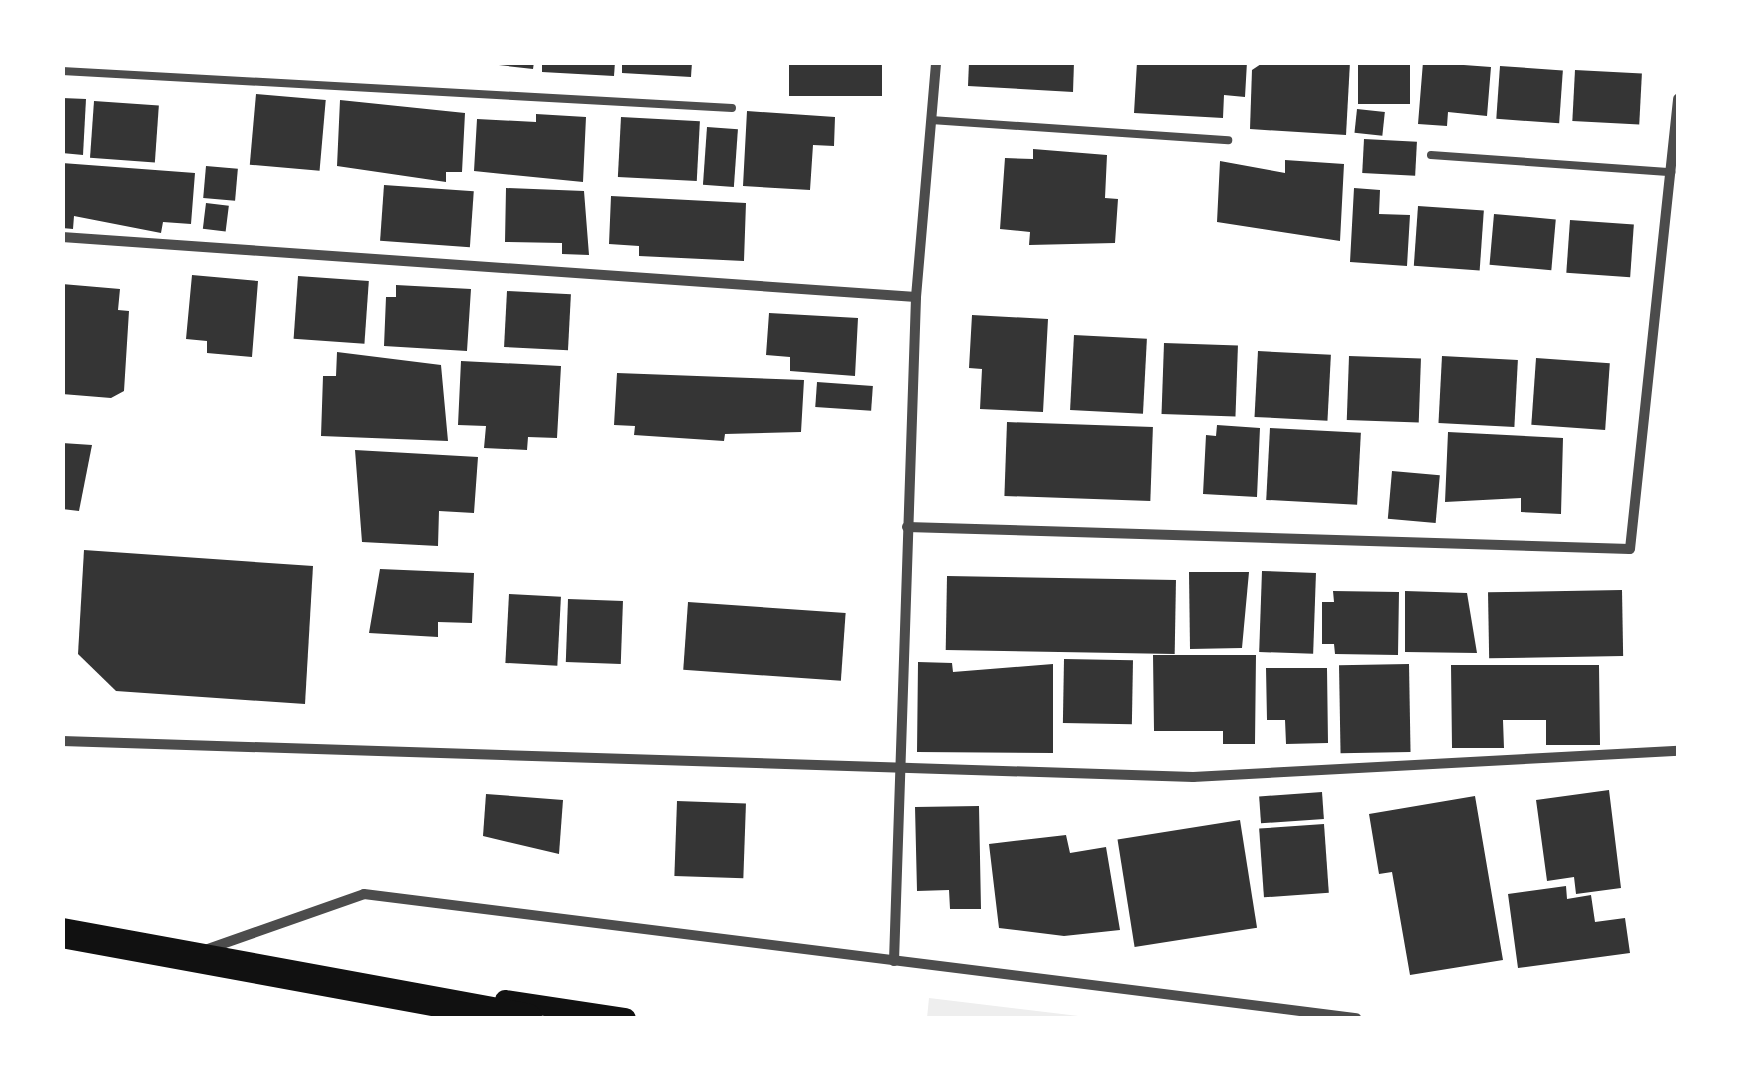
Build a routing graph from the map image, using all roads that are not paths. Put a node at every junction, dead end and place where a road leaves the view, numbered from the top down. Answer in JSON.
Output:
{"nodes":[{"id":1,"x":936,"y":62,"type":"edge"},
{"id":2,"x":62,"y":71,"type":"edge"},
{"id":3,"x":1678,"y":99,"type":"edge"},
{"id":4,"x":732,"y":108,"type":"dead end"},
{"id":5,"x":931,"y":120,"type":"junction"},
{"id":6,"x":1228,"y":140,"type":"dead end"},
{"id":7,"x":1431,"y":155,"type":"dead end"},
{"id":8,"x":1671,"y":172,"type":"junction"},
{"id":9,"x":62,"y":237,"type":"edge"},
{"id":10,"x":916,"y":297,"type":"junction"},
{"id":11,"x":907,"y":527,"type":"junction"},
{"id":12,"x":62,"y":741,"type":"edge"},
{"id":13,"x":1678,"y":751,"type":"edge"},
{"id":14,"x":897,"y":774,"type":"junction"},
{"id":15,"x":62,"y":933,"type":"edge"},
{"id":16,"x":198,"y":953,"type":"junction"},
{"id":17,"x":894,"y":961,"type":"junction"},
{"id":18,"x":527,"y":1018,"type":"edge"},
{"id":19,"x":626,"y":1018,"type":"edge"},
{"id":20,"x":1356,"y":1018,"type":"edge"}],
"edges":[{"from":1,"to":5,"type":"street"},
{"from":2,"to":4,"type":"lane"},
{"from":3,"to":8,"type":"street"},
{"from":5,"to":6,"type":"lane"},
{"from":5,"to":10,"type":"street"},
{"from":7,"to":8,"type":"lane"},
{"from":8,"to":11,"type":"street"},
{"from":9,"to":10,"type":"street"},
{"from":10,"to":11,"type":"street"},
{"from":11,"to":14,"type":"street"},
{"from":12,"to":14,"type":"street"},
{"from":13,"to":14,"type":"street"},
{"from":14,"to":17,"type":"street"},
{"from":15,"to":16,"type":"main road"},
{"from":15,"to":18,"type":"highway"},
{"from":16,"to":17,"type":"street"},
{"from":16,"to":19,"type":"main road"},
{"from":17,"to":20,"type":"street"}]}
